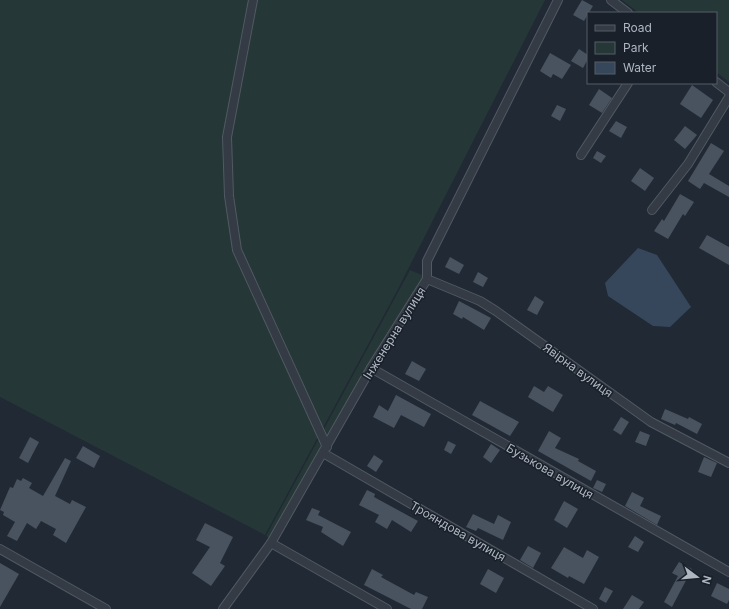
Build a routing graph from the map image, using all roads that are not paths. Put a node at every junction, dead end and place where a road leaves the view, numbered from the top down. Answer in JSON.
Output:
{"nodes":[{"id":1,"x":253,"y":0,"type":"edge"},
{"id":2,"x":558,"y":0,"type":"edge"},
{"id":3,"x":611,"y":0,"type":"edge"},
{"id":4,"x":627,"y":12,"type":"edge"},
{"id":5,"x":717,"y":83,"type":"edge"},
{"id":6,"x":627,"y":84,"type":"edge"},
{"id":7,"x":729,"y":92,"type":"edge"},
{"id":8,"x":729,"y":97,"type":"edge"},
{"id":9,"x":581,"y":155,"type":"dead end"},
{"id":10,"x":652,"y":210,"type":"dead end"},
{"id":11,"x":427,"y":279,"type":"junction"},
{"id":12,"x":371,"y":368,"type":"junction"},
{"id":13,"x":325,"y":450,"type":"junction"},
{"id":14,"x":729,"y":463,"type":"edge"},
{"id":15,"x":271,"y":543,"type":"junction"},
{"id":16,"x":0,"y":549,"type":"edge"},
{"id":17,"x":729,"y":572,"type":"edge"},
{"id":18,"x":106,"y":609,"type":"edge"},
{"id":19,"x":223,"y":609,"type":"edge"},
{"id":20,"x":387,"y":609,"type":"edge"},
{"id":21,"x":593,"y":609,"type":"edge"}],
"edges":[{"from":1,"to":13,"type":"street"},
{"from":2,"to":11,"type":"street","name":"Інженерна вулиця"},
{"from":3,"to":4,"type":"street"},
{"from":5,"to":7,"type":"street"},
{"from":6,"to":9,"type":"street"},
{"from":8,"to":10,"type":"street"},
{"from":11,"to":12,"type":"street","name":"Інженерна вулиця"},
{"from":11,"to":14,"type":"street","name":"Явірна вулиця"},
{"from":12,"to":13,"type":"street","name":"Інженерна вулиця"},
{"from":12,"to":17,"type":"street","name":"Бузькова вулиця"},
{"from":13,"to":15,"type":"street","name":"Інженерна вулиця"},
{"from":13,"to":21,"type":"street","name":"Трояндова вулиця"},
{"from":15,"to":19,"type":"street","name":"Інженерна вулиця"},
{"from":15,"to":20,"type":"street"},
{"from":16,"to":18,"type":"street"}]}
